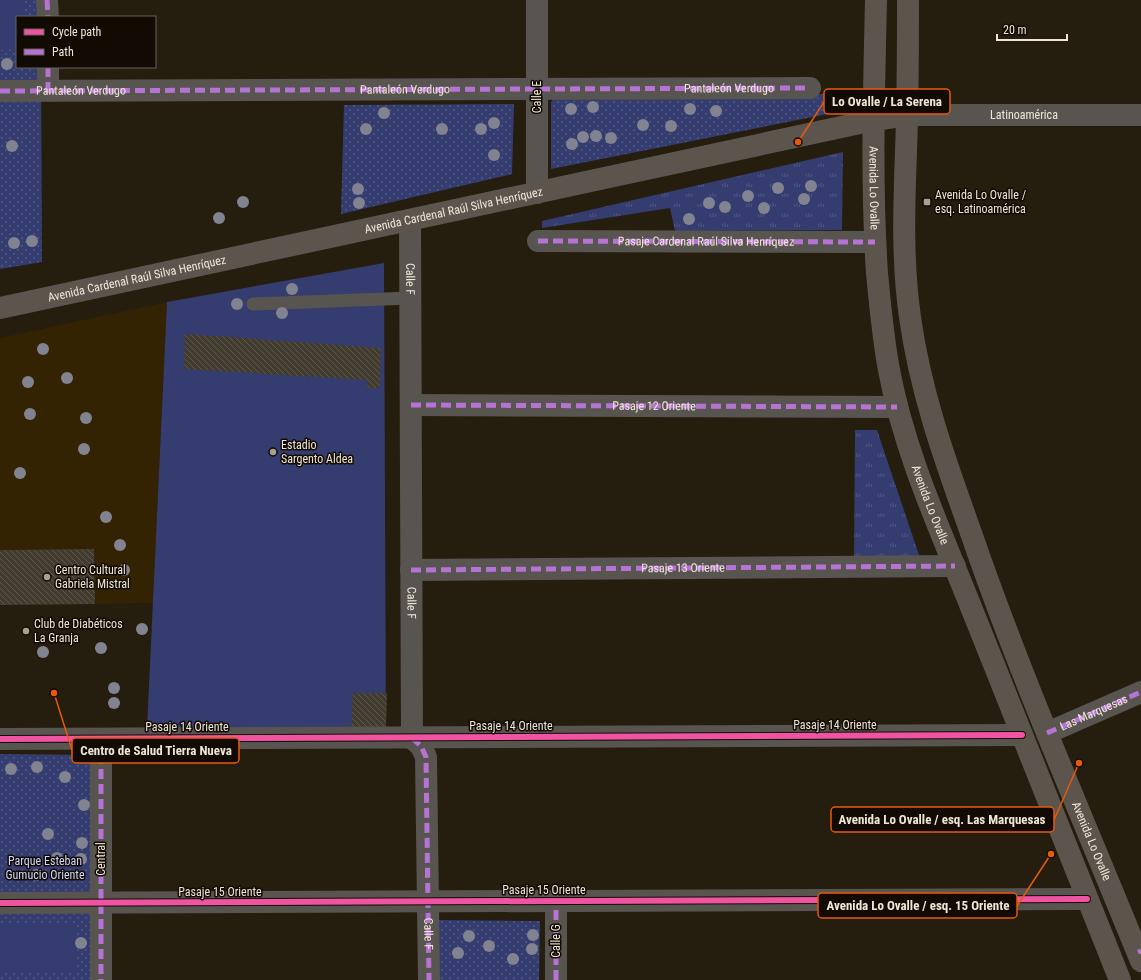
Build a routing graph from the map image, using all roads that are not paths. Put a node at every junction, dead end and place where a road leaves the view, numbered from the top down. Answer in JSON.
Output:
{"nodes":[{"id":1,"x":48,"y":0,"type":"edge"},
{"id":2,"x":537,"y":0,"type":"edge"},
{"id":3,"x":876,"y":0,"type":"edge"},
{"id":4,"x":908,"y":0,"type":"edge"},
{"id":5,"x":48,"y":16,"type":"edge"},
{"id":6,"x":48,"y":68,"type":"edge"},
{"id":7,"x":810,"y":88,"type":"dead end"},
{"id":8,"x":537,"y":89,"type":"junction"},
{"id":9,"x":48,"y":90,"type":"junction"},
{"id":10,"x":0,"y":91,"type":"edge"},
{"id":11,"x":907,"y":115,"type":"junction"},
{"id":12,"x":1141,"y":115,"type":"edge"},
{"id":13,"x":874,"y":120,"type":"junction"},
{"id":14,"x":536,"y":193,"type":"junction"},
{"id":15,"x":410,"y":220,"type":"junction"},
{"id":16,"x":538,"y":241,"type":"dead end"},
{"id":17,"x":875,"y":242,"type":"junction"},
{"id":18,"x":410,"y":298,"type":"junction"},
{"id":19,"x":253,"y":304,"type":"dead end"},
{"id":20,"x":0,"y":308,"type":"edge"},
{"id":21,"x":411,"y":405,"type":"junction"},
{"id":22,"x":897,"y":407,"type":"junction"},
{"id":23,"x":955,"y":566,"type":"junction"},
{"id":24,"x":411,"y":570,"type":"junction"},
{"id":25,"x":1141,"y":692,"type":"edge"},
{"id":26,"x":1047,"y":733,"type":"junction"},
{"id":27,"x":1022,"y":735,"type":"junction"},
{"id":28,"x":412,"y":738,"type":"junction"},
{"id":29,"x":0,"y":739,"type":"edge"},
{"id":30,"x":101,"y":739,"type":"junction"},
{"id":31,"x":1088,"y":899,"type":"junction"},
{"id":32,"x":556,"y":901,"type":"junction"},
{"id":33,"x":428,"y":902,"type":"junction"},
{"id":34,"x":0,"y":903,"type":"edge"},
{"id":35,"x":101,"y":903,"type":"junction"},
{"id":36,"x":1140,"y":955,"type":"edge"},
{"id":37,"x":101,"y":980,"type":"edge"},
{"id":38,"x":428,"y":980,"type":"edge"},
{"id":39,"x":556,"y":980,"type":"edge"},
{"id":40,"x":1120,"y":980,"type":"edge"}],
"edges":[{"from":1,"to":5,"type":"street"},
{"from":2,"to":8,"type":"street","name":"Calle E"},
{"from":3,"to":13,"type":"main road","name":"Avenida Lo Ovalle"},
{"from":4,"to":11,"type":"main road","name":"Avenida Lo Ovalle"},
{"from":6,"to":9,"type":"street"},
{"from":7,"to":8,"type":"street","name":"Pantaleón Verdugo"},
{"from":8,"to":9,"type":"street","name":"Pantaleón Verdugo"},
{"from":8,"to":14,"type":"street","name":"Calle E"},
{"from":9,"to":10,"type":"street","name":"Pantaleón Verdugo"},
{"from":11,"to":12,"type":"street","name":"Latinoamérica"},
{"from":11,"to":13,"type":"main road","name":"Avenida Cardenal Raúl Silva Henríquez"},
{"from":11,"to":26,"type":"main road","name":"Avenida Lo Ovalle"},
{"from":13,"to":14,"type":"main road","name":"Avenida Cardenal Raúl Silva Henríquez"},
{"from":13,"to":17,"type":"main road","name":"Avenida Lo Ovalle"},
{"from":14,"to":15,"type":"main road","name":"Avenida Cardenal Raúl Silva Henríquez"},
{"from":15,"to":18,"type":"street","name":"Calle F"},
{"from":15,"to":20,"type":"main road","name":"Avenida Cardenal Raúl Silva Henríquez"},
{"from":16,"to":17,"type":"street","name":"Pasaje Cardenal Raúl Silva Henríquez"},
{"from":17,"to":22,"type":"main road","name":"Avenida Lo Ovalle"},
{"from":18,"to":19,"type":"lane"},
{"from":18,"to":21,"type":"street","name":"Calle F"},
{"from":21,"to":22,"type":"street","name":"Pasaje 12 Oriente"},
{"from":21,"to":24,"type":"street","name":"Calle F"},
{"from":22,"to":23,"type":"main road","name":"Avenida Lo Ovalle"},
{"from":23,"to":24,"type":"street","name":"Pasaje 13 Oriente"},
{"from":23,"to":27,"type":"main road","name":"Avenida Lo Ovalle"},
{"from":24,"to":28,"type":"street","name":"Calle F"},
{"from":25,"to":26,"type":"street","name":"Las Marquesas"},
{"from":26,"to":36,"type":"main road","name":"Avenida Lo Ovalle"},
{"from":27,"to":28,"type":"street","name":"Pasaje 14 Oriente"},
{"from":27,"to":31,"type":"main road","name":"Avenida Lo Ovalle"},
{"from":28,"to":30,"type":"street","name":"Pasaje 14 Oriente"},
{"from":28,"to":33,"type":"street","name":"Calle F"},
{"from":29,"to":30,"type":"street","name":"Pasaje 14 Oriente"},
{"from":30,"to":35,"type":"street","name":"Central"},
{"from":31,"to":32,"type":"street","name":"Pasaje 15 Oriente"},
{"from":31,"to":40,"type":"main road","name":"Avenida Lo Ovalle"},
{"from":32,"to":33,"type":"street","name":"Pasaje 15 Oriente"},
{"from":32,"to":39,"type":"street","name":"Calle G"},
{"from":33,"to":35,"type":"street","name":"Pasaje 15 Oriente"},
{"from":33,"to":38,"type":"street","name":"Calle F"},
{"from":34,"to":35,"type":"street","name":"Pasaje 15 Oriente"},
{"from":35,"to":37,"type":"street","name":"Central"}]}
